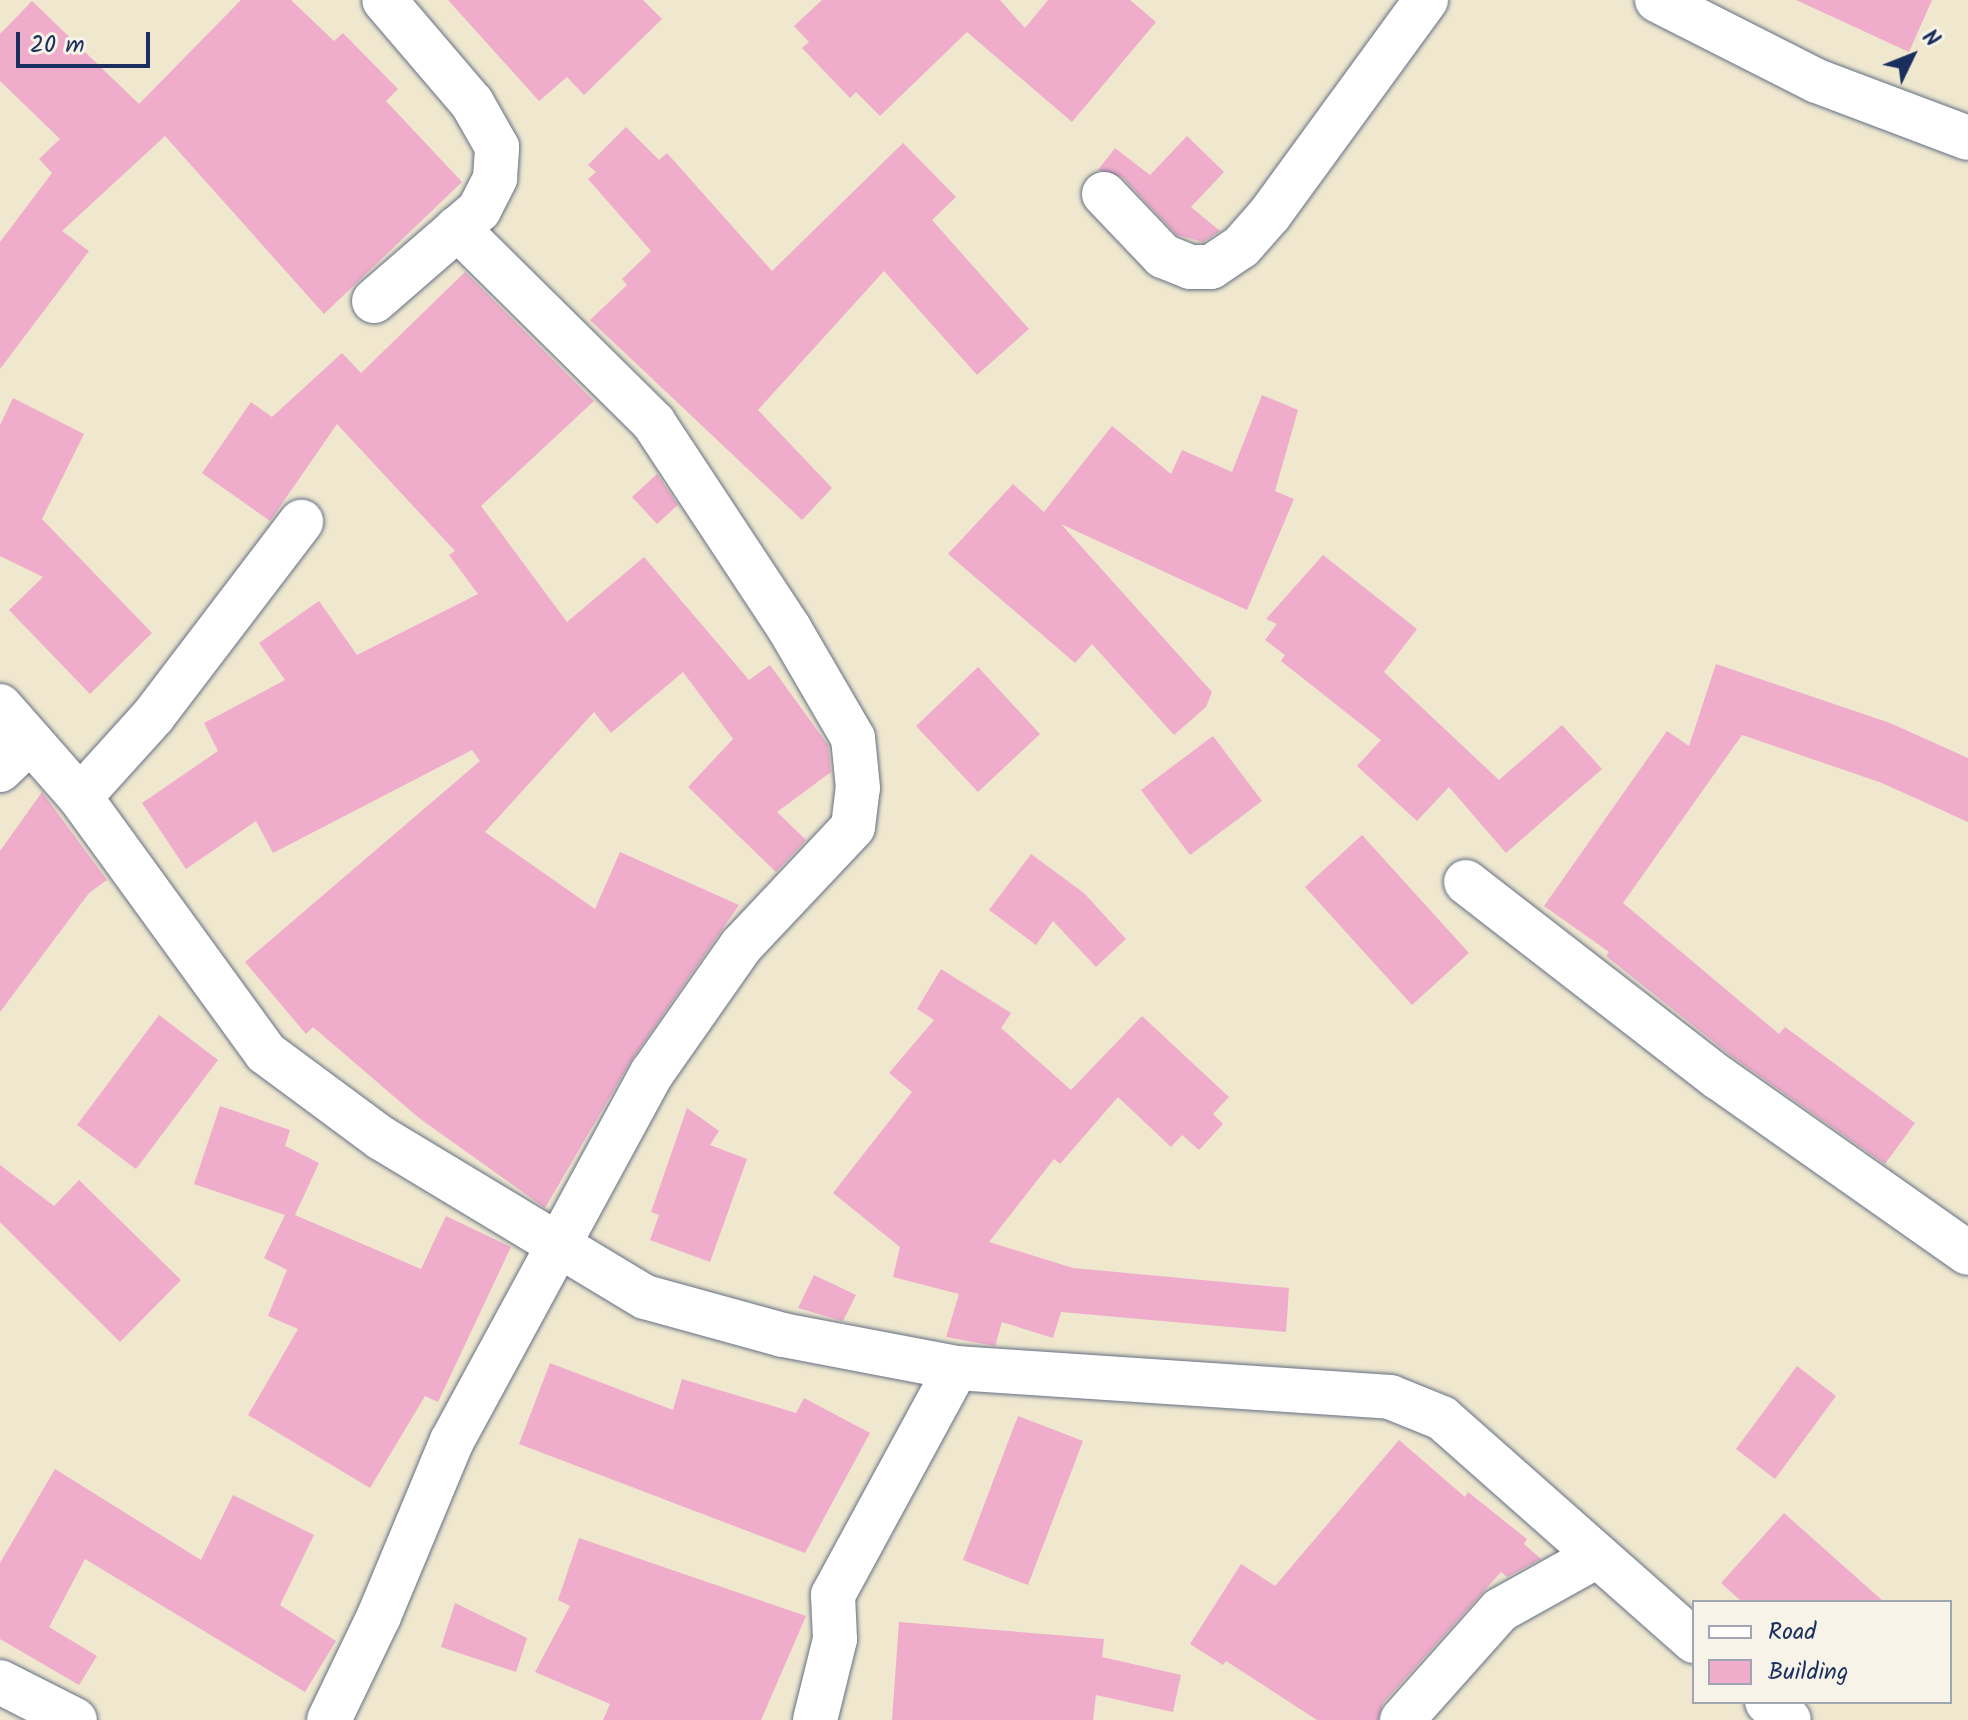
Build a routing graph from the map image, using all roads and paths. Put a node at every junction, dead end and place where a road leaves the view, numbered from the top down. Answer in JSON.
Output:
{"nodes":[{"id":1,"x":384,"y":0,"type":"edge"},
{"id":2,"x":1426,"y":0,"type":"edge"},
{"id":3,"x":1657,"y":0,"type":"edge"},
{"id":4,"x":1968,"y":138,"type":"edge"},
{"id":5,"x":1104,"y":194,"type":"dead end"},
{"id":6,"x":457,"y":228,"type":"junction"},
{"id":7,"x":374,"y":301,"type":"dead end"},
{"id":8,"x":301,"y":522,"type":"dead end"},
{"id":9,"x":0,"y":706,"type":"edge"},
{"id":10,"x":15,"y":755,"type":"edge"},
{"id":11,"x":80,"y":797,"type":"junction"},
{"id":12,"x":1466,"y":882,"type":"dead end"},
{"id":13,"x":558,"y":1248,"type":"junction"},
{"id":14,"x":1968,"y":1253,"type":"edge"},
{"id":15,"x":956,"y":1368,"type":"junction"},
{"id":16,"x":1597,"y":1556,"type":"junction"},
{"id":17,"x":1692,"y":1639,"type":"edge"},
{"id":18,"x":0,"y":1682,"type":"edge"},
{"id":19,"x":1769,"y":1704,"type":"edge"},
{"id":20,"x":75,"y":1720,"type":"edge"},
{"id":21,"x":329,"y":1720,"type":"edge"},
{"id":22,"x":815,"y":1720,"type":"edge"},
{"id":23,"x":1402,"y":1720,"type":"edge"},
{"id":24,"x":1789,"y":1720,"type":"edge"}],
"edges":[{"from":1,"to":6,"type":"street"},
{"from":2,"to":5,"type":"street"},
{"from":3,"to":4,"type":"street"},
{"from":6,"to":7,"type":"street"},
{"from":6,"to":13,"type":"street"},
{"from":8,"to":11,"type":"street"},
{"from":9,"to":10,"type":"street"},
{"from":10,"to":11,"type":"street"},
{"from":11,"to":13,"type":"street"},
{"from":12,"to":14,"type":"street"},
{"from":13,"to":15,"type":"street"},
{"from":13,"to":21,"type":"street"},
{"from":15,"to":16,"type":"street"},
{"from":15,"to":22,"type":"street"},
{"from":16,"to":17,"type":"street"},
{"from":16,"to":23,"type":"street"},
{"from":18,"to":20,"type":"street"},
{"from":19,"to":24,"type":"street"}]}
